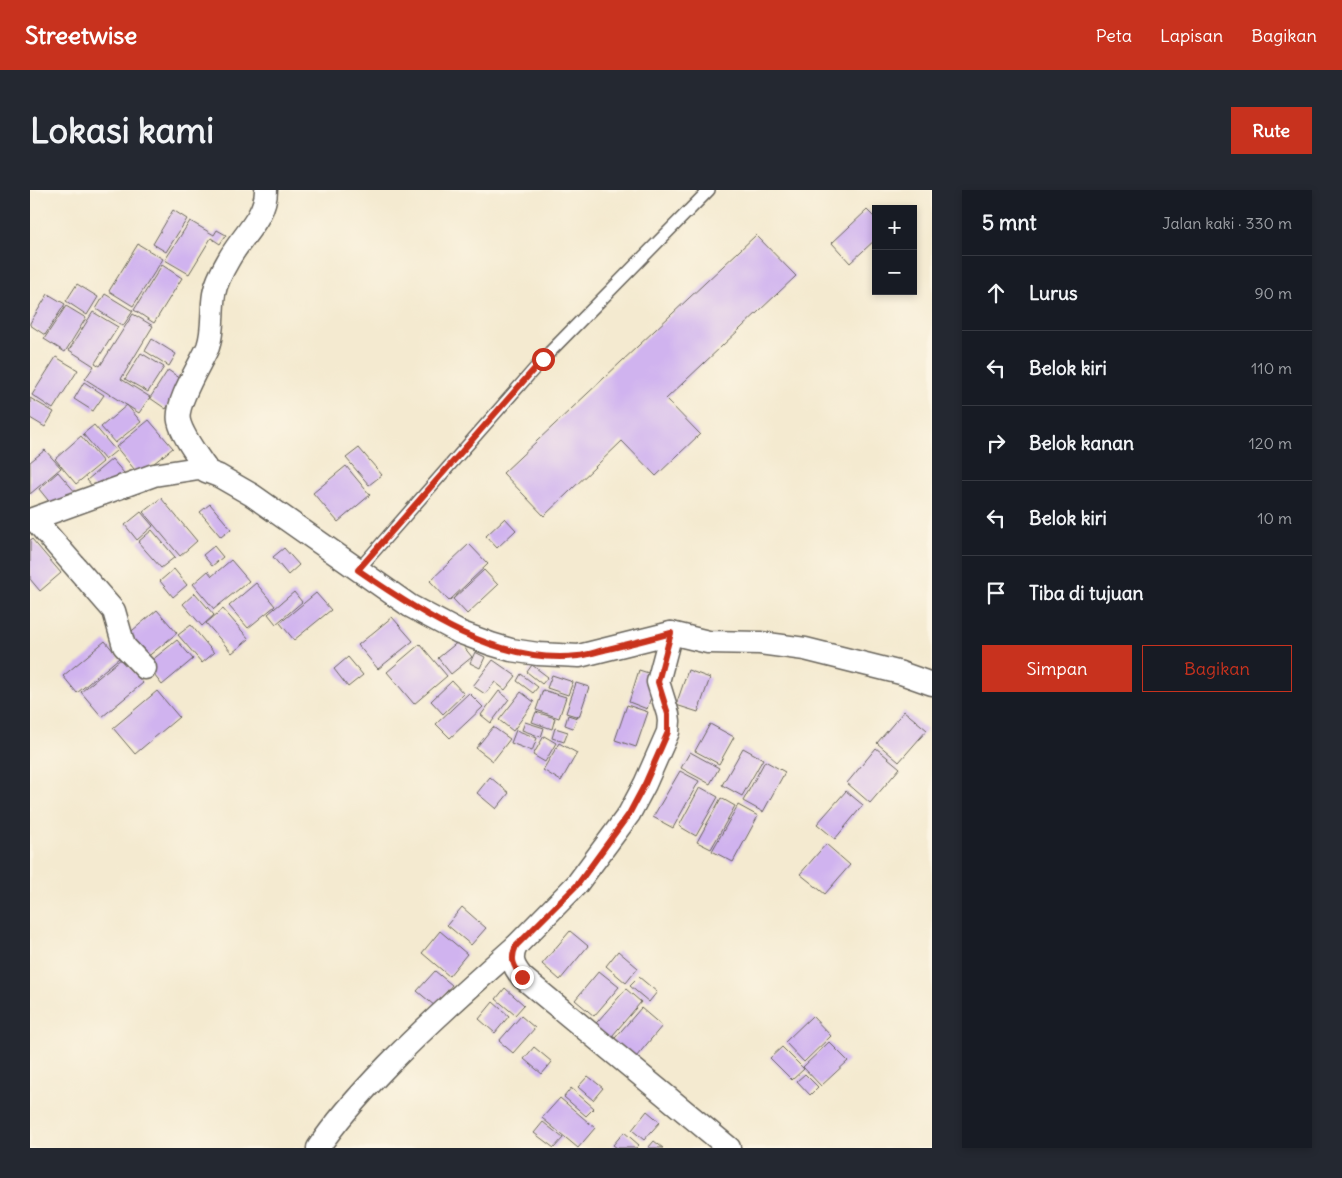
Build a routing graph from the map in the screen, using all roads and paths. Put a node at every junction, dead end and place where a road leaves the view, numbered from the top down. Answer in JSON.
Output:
{"nodes":[{"id":1,"x":266,"y":190,"type":"edge"},
{"id":2,"x":710,"y":190,"type":"edge"},
{"id":3,"x":205,"y":467,"type":"junction"},
{"id":4,"x":32,"y":520,"type":"edge"},
{"id":5,"x":358,"y":570,"type":"junction"},
{"id":6,"x":671,"y":633,"type":"junction"},
{"id":7,"x":145,"y":668,"type":"dead end"},
{"id":8,"x":932,"y":684,"type":"edge"},
{"id":9,"x":516,"y":946,"type":"junction"},
{"id":10,"x":318,"y":1148,"type":"edge"},
{"id":11,"x":728,"y":1148,"type":"edge"}],
"edges":[{"from":1,"to":3,"type":"street"},
{"from":2,"to":5,"type":"lane"},
{"from":3,"to":4,"type":"street"},
{"from":3,"to":5,"type":"street"},
{"from":4,"to":7,"type":"street"},
{"from":5,"to":6,"type":"street"},
{"from":6,"to":8,"type":"street"},
{"from":6,"to":9,"type":"street"},
{"from":9,"to":10,"type":"street"},
{"from":9,"to":11,"type":"street"}]}
